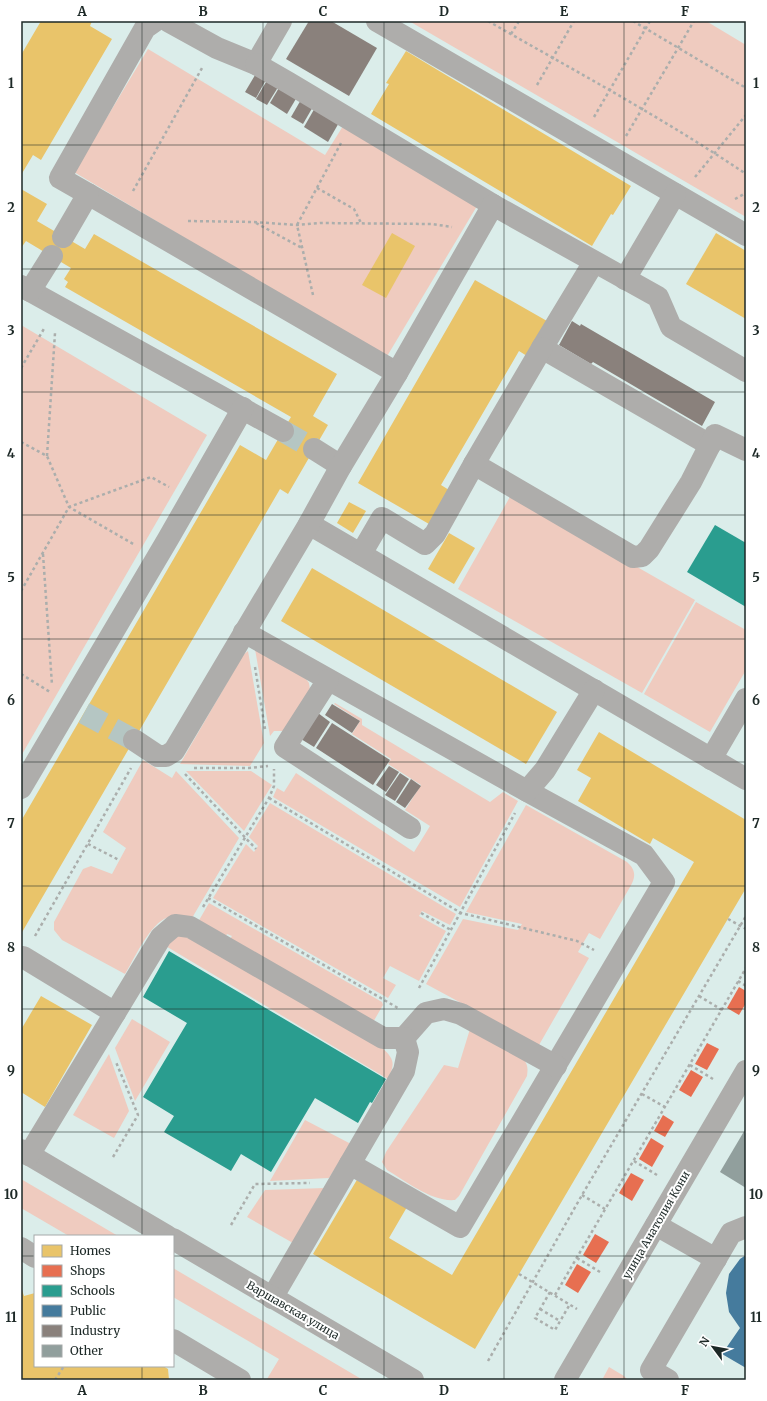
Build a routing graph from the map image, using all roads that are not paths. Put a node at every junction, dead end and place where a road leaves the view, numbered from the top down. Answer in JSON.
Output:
{"nodes":[{"id":1,"x":168,"y":21,"type":"edge"},
{"id":2,"x":281,"y":21,"type":"edge"},
{"id":3,"x":377,"y":21,"type":"edge"},
{"id":4,"x":144,"y":23,"type":"edge"},
{"id":5,"x":256,"y":64,"type":"junction"},
{"id":6,"x":88,"y":194,"type":"junction"},
{"id":7,"x":675,"y":194,"type":"junction"},
{"id":8,"x":493,"y":205,"type":"junction"},
{"id":9,"x":746,"y":235,"type":"edge"},
{"id":10,"x":63,"y":237,"type":"dead end"},
{"id":11,"x":52,"y":256,"type":"dead end"},
{"id":12,"x":594,"y":262,"type":"junction"},
{"id":13,"x":625,"y":279,"type":"junction"},
{"id":14,"x":26,"y":289,"type":"edge"},
{"id":15,"x":542,"y":348,"type":"junction"},
{"id":16,"x":746,"y":371,"type":"edge"},
{"id":17,"x":397,"y":373,"type":"junction"},
{"id":18,"x":243,"y":408,"type":"junction"},
{"id":19,"x":283,"y":431,"type":"tunnel mouth"},
{"id":20,"x":710,"y":445,"type":"junction"},
{"id":21,"x":314,"y":449,"type":"tunnel mouth"},
{"id":22,"x":746,"y":450,"type":"edge"},
{"id":23,"x":474,"y":464,"type":"junction"},
{"id":24,"x":341,"y":466,"type":"junction"},
{"id":25,"x":309,"y":524,"type":"junction"},
{"id":26,"x":361,"y":554,"type":"junction"},
{"id":27,"x":247,"y":634,"type":"junction"},
{"id":28,"x":328,"y":680,"type":"junction"},
{"id":29,"x":594,"y":690,"type":"junction"},
{"id":30,"x":746,"y":699,"type":"edge"},
{"id":31,"x":139,"y":744,"type":"tunnel mouth"},
{"id":32,"x":711,"y":759,"type":"junction"},
{"id":33,"x":746,"y":779,"type":"edge"},
{"id":34,"x":21,"y":788,"type":"edge"},
{"id":35,"x":527,"y":791,"type":"junction"},
{"id":36,"x":410,"y":828,"type":"dead end"},
{"id":37,"x":23,"y":957,"type":"road end"},
{"id":38,"x":115,"y":1013,"type":"junction"},
{"id":39,"x":404,"y":1038,"type":"junction"},
{"id":40,"x":556,"y":1066,"type":"junction"},
{"id":41,"x":746,"y":1071,"type":"edge"},
{"id":42,"x":25,"y":1153,"type":"edge"},
{"id":43,"x":345,"y":1173,"type":"junction"},
{"id":44,"x":656,"y":1225,"type":"junction"},
{"id":45,"x":746,"y":1227,"type":"edge"},
{"id":46,"x":165,"y":1235,"type":"edge"},
{"id":47,"x":174,"y":1240,"type":"edge"},
{"id":48,"x":21,"y":1248,"type":"edge"},
{"id":49,"x":34,"y":1256,"type":"edge"},
{"id":50,"x":716,"y":1260,"type":"junction"},
{"id":51,"x":272,"y":1298,"type":"junction"},
{"id":52,"x":174,"y":1341,"type":"edge"},
{"id":53,"x":240,"y":1380,"type":"edge"},
{"id":54,"x":412,"y":1380,"type":"edge"},
{"id":55,"x":565,"y":1380,"type":"edge"},
{"id":56,"x":668,"y":1380,"type":"edge"}],
"edges":[{"from":1,"to":5,"type":"street"},
{"from":2,"to":5,"type":"street"},
{"from":3,"to":7,"type":"street"},
{"from":4,"to":6,"type":"street"},
{"from":5,"to":8,"type":"street"},
{"from":6,"to":10,"type":"street"},
{"from":6,"to":17,"type":"street"},
{"from":7,"to":9,"type":"street"},
{"from":7,"to":13,"type":"street"},
{"from":8,"to":12,"type":"street"},
{"from":8,"to":17,"type":"street"},
{"from":11,"to":14,"type":"street"},
{"from":12,"to":13,"type":"street"},
{"from":12,"to":15,"type":"street"},
{"from":13,"to":16,"type":"street"},
{"from":14,"to":18,"type":"street"},
{"from":15,"to":20,"type":"street"},
{"from":15,"to":23,"type":"street"},
{"from":17,"to":24,"type":"street"},
{"from":18,"to":19,"type":"street"},
{"from":18,"to":34,"type":"street"},
{"from":20,"to":22,"type":"street"},
{"from":20,"to":23,"type":"street"},
{"from":21,"to":24,"type":"street"},
{"from":23,"to":26,"type":"street"},
{"from":24,"to":25,"type":"street"},
{"from":25,"to":26,"type":"street"},
{"from":25,"to":27,"type":"street"},
{"from":26,"to":29,"type":"street"},
{"from":27,"to":28,"type":"street"},
{"from":27,"to":31,"type":"street"},
{"from":28,"to":35,"type":"street"},
{"from":28,"to":36,"type":"street"},
{"from":29,"to":32,"type":"street"},
{"from":29,"to":35,"type":"street"},
{"from":30,"to":32,"type":"street"},
{"from":32,"to":33,"type":"street"},
{"from":35,"to":40,"type":"street"},
{"from":37,"to":38,"type":"street"},
{"from":38,"to":39,"type":"street"},
{"from":38,"to":42,"type":"street"},
{"from":39,"to":40,"type":"street"},
{"from":39,"to":43,"type":"street"},
{"from":40,"to":43,"type":"street"},
{"from":41,"to":44,"type":"street","name":"улица Анатолия Кони"},
{"from":42,"to":46,"type":"street"},
{"from":43,"to":51,"type":"street"},
{"from":44,"to":50,"type":"street"},
{"from":44,"to":55,"type":"street","name":"улица Анатолия Кони"},
{"from":45,"to":50,"type":"street"},
{"from":47,"to":51,"type":"street","name":"Варшавская улица"},
{"from":48,"to":49,"type":"street"},
{"from":50,"to":56,"type":"street"},
{"from":51,"to":54,"type":"street","name":"Варшавская улица"},
{"from":52,"to":53,"type":"street"}]}
